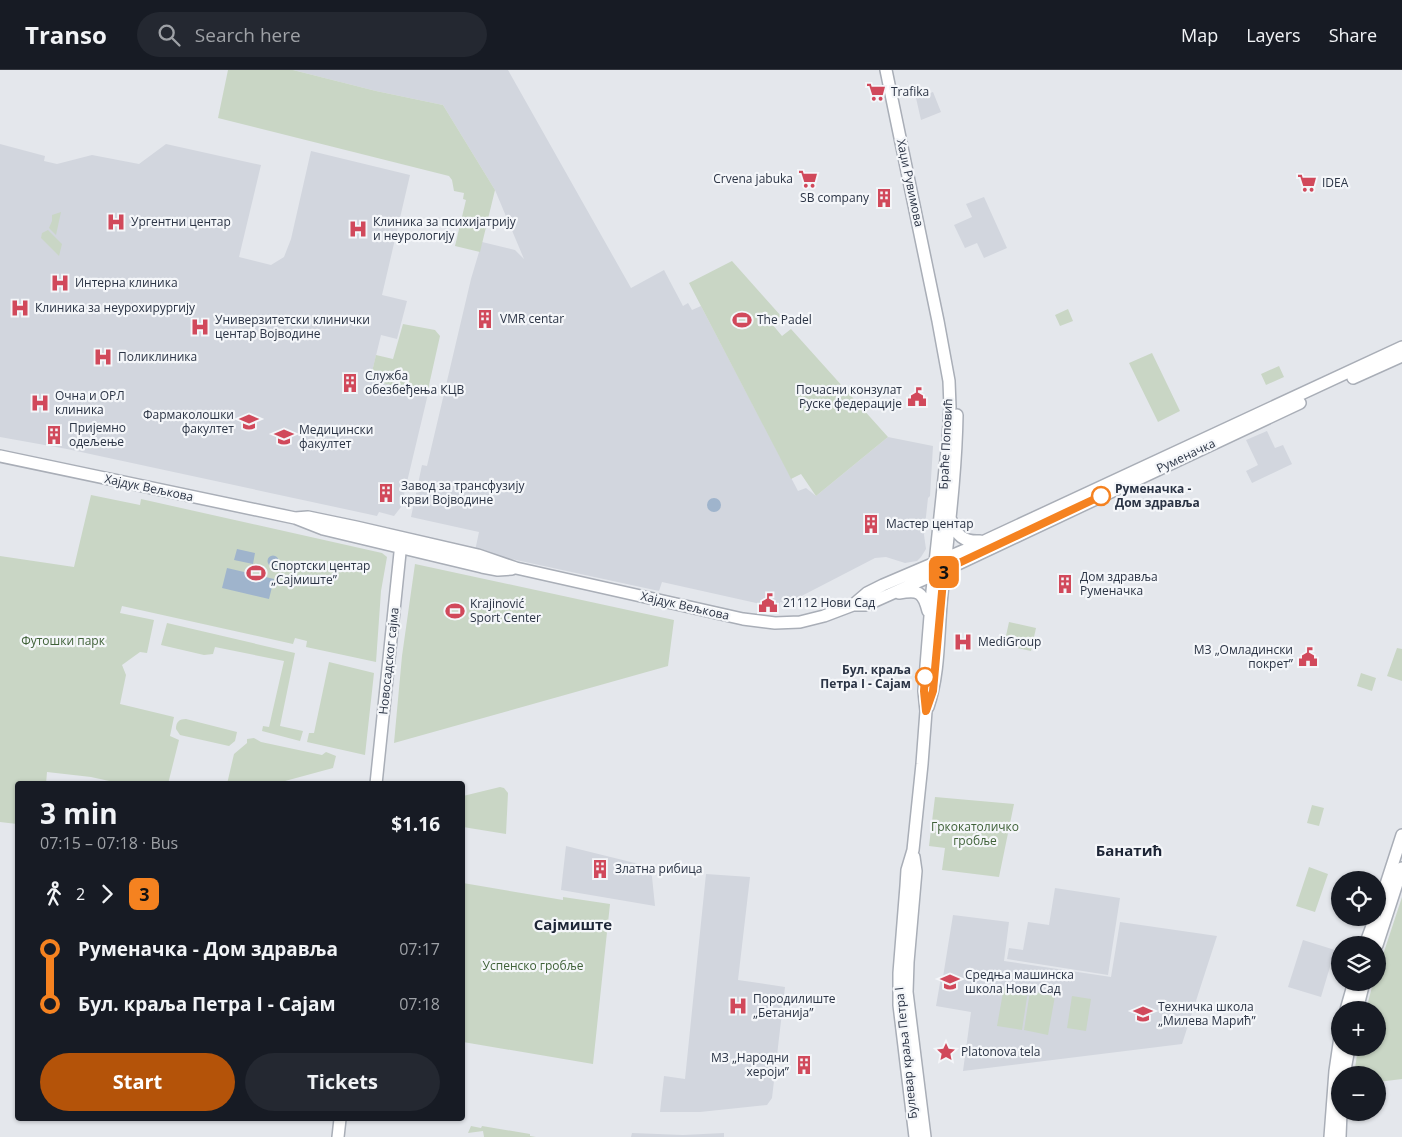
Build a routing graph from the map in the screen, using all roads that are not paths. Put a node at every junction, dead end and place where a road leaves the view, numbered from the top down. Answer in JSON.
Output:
{"nodes":[{"id":1,"x":886,"y":70,"type":"edge"},
{"id":2,"x":893,"y":70,"type":"edge"},
{"id":3,"x":936,"y":295,"type":"junction"},
{"id":4,"x":1402,"y":347,"type":"edge"},
{"id":5,"x":1402,"y":356,"type":"edge"},
{"id":6,"x":1,"y":456,"type":"edge"},
{"id":7,"x":950,"y":517,"type":"junction"},
{"id":8,"x":980,"y":541,"type":"junction"},
{"id":9,"x":401,"y":543,"type":"junction"},
{"id":10,"x":940,"y":566,"type":"junction"},
{"id":11,"x":890,"y":594,"type":"junction"},
{"id":12,"x":853,"y":605,"type":"junction"},
{"id":13,"x":930,"y":617,"type":"junction"},
{"id":14,"x":926,"y":711,"type":"junction"},
{"id":15,"x":376,"y":781,"type":"edge"},
{"id":16,"x":1402,"y":836,"type":"edge"},
{"id":17,"x":913,"y":850,"type":"junction"},
{"id":18,"x":1402,"y":868,"type":"edge"},
{"id":19,"x":1386,"y":885,"type":"edge"},
{"id":20,"x":1380,"y":936,"type":"edge"},
{"id":21,"x":1337,"y":1056,"type":"edge"},
{"id":22,"x":340,"y":1121,"type":"edge"},
{"id":23,"x":1341,"y":1121,"type":"edge"},
{"id":24,"x":338,"y":1137,"type":"edge"},
{"id":25,"x":915,"y":1137,"type":"edge"},
{"id":26,"x":926,"y":1137,"type":"edge"},
{"id":27,"x":1330,"y":1137,"type":"edge"},
{"id":28,"x":1340,"y":1137,"type":"edge"}],
"edges":[{"from":1,"to":3,"type":"street","name":"Хаџи Рувимова"},
{"from":2,"to":3,"type":"street","name":"Хаџи Рувимова"},
{"from":3,"to":7,"type":"street","name":"Браће Поповић"},
{"from":3,"to":10,"type":"street","name":"Браће Поповић"},
{"from":4,"to":8,"type":"street","name":"Руменачка"},
{"from":5,"to":10,"type":"street","name":"Руменачка"},
{"from":6,"to":9,"type":"street","name":"Хајдук Вељкова"},
{"from":7,"to":8,"type":"street"},
{"from":7,"to":10,"type":"street","name":"Браће Поповић"},
{"from":8,"to":10,"type":"street","name":"Руменачка"},
{"from":9,"to":12,"type":"street","name":"Хајдук Вељкова"},
{"from":9,"to":15,"type":"street","name":"Новосадског сајма"},
{"from":10,"to":11,"type":"street","name":"Хајдук Вељкова"},
{"from":10,"to":12,"type":"street","name":"Хајдук Вељкова"},
{"from":10,"to":13,"type":"street","name":"Булевар краља Петра I"},
{"from":10,"to":14,"type":"street","name":"Булевар краља Петра I"},
{"from":11,"to":12,"type":"street","name":"Хајдук Вељкова"},
{"from":11,"to":13,"type":"street"},
{"from":13,"to":14,"type":"street","name":"Булевар краља Петра I"},
{"from":14,"to":17,"type":"street","name":"Булевар краља Петра I"},
{"from":16,"to":19,"type":"street"},
{"from":17,"to":25,"type":"street","name":"Булевар краља Петра I"},
{"from":17,"to":26,"type":"street","name":"Булевар краља Петра I"},
{"from":18,"to":20,"type":"street"},
{"from":21,"to":27,"type":"street"},
{"from":22,"to":24,"type":"street"},
{"from":23,"to":28,"type":"street"}]}
